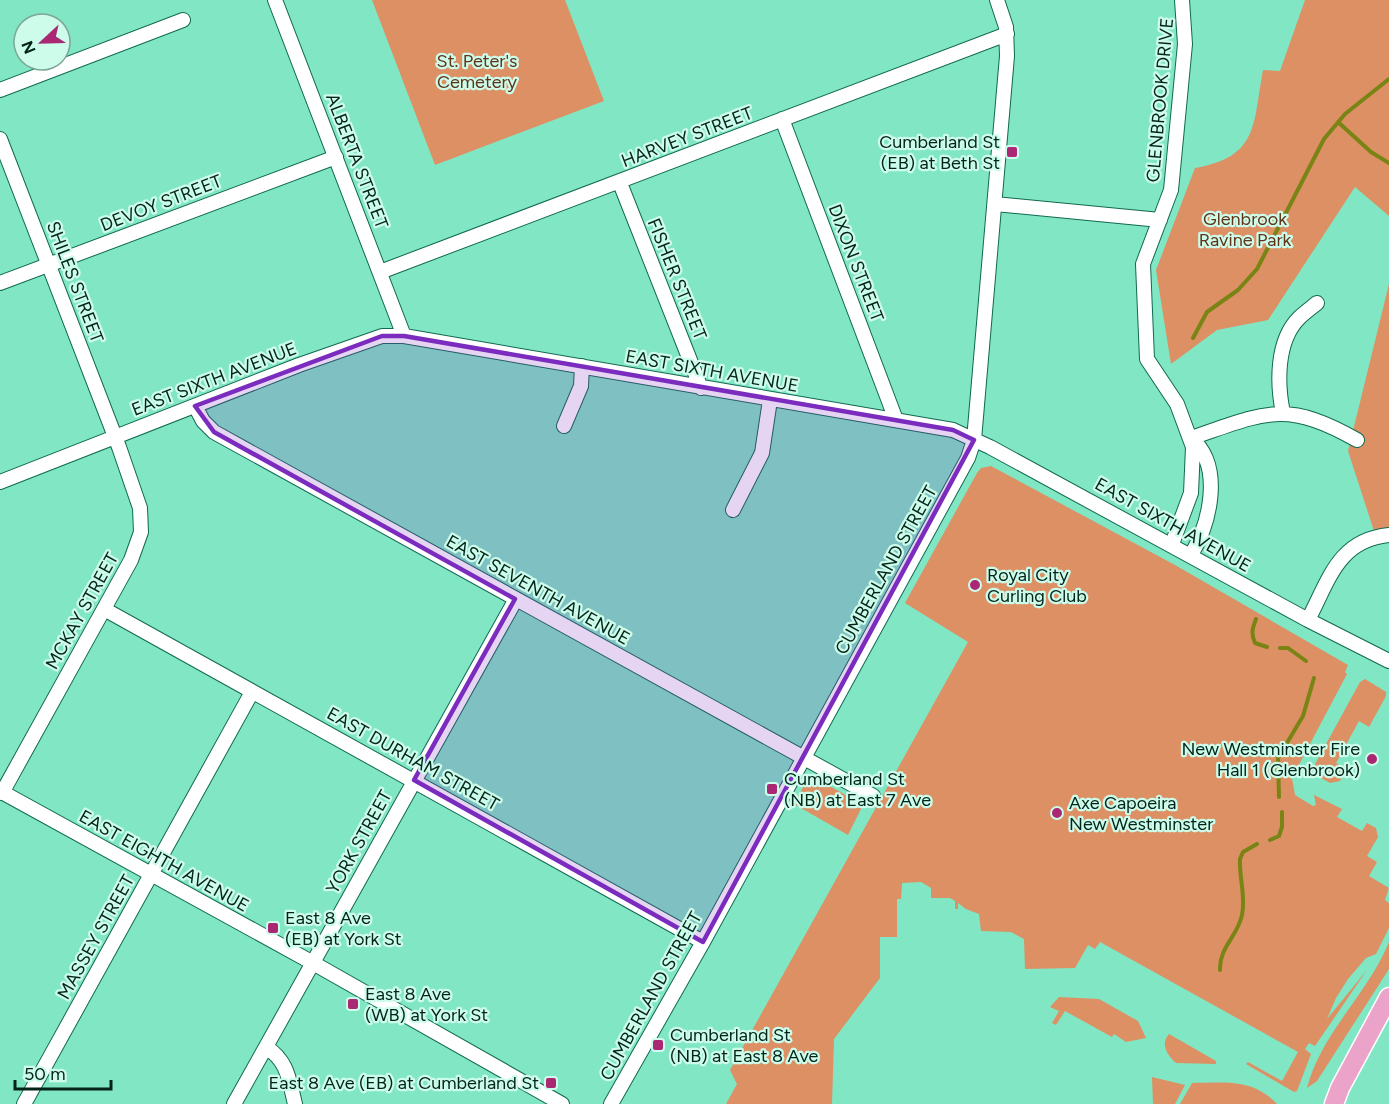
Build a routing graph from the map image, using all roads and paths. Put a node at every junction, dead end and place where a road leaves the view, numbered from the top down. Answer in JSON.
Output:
{"nodes":[{"id":1,"x":274,"y":0,"type":"edge"},
{"id":2,"x":997,"y":0,"type":"edge"},
{"id":3,"x":1182,"y":0,"type":"edge"},
{"id":4,"x":183,"y":20,"type":"dead end"},
{"id":5,"x":1007,"y":34,"type":"junction"},
{"id":6,"x":0,"y":90,"type":"edge"},
{"id":7,"x":782,"y":119,"type":"junction"},
{"id":8,"x":0,"y":139,"type":"edge"},
{"id":9,"x":336,"y":157,"type":"junction"},
{"id":10,"x":620,"y":183,"type":"junction"},
{"id":11,"x":994,"y":204,"type":"junction"},
{"id":12,"x":1160,"y":220,"type":"junction"},
{"id":13,"x":48,"y":265,"type":"junction"},
{"id":14,"x":380,"y":272,"type":"junction"},
{"id":15,"x":0,"y":283,"type":"edge"},
{"id":16,"x":1317,"y":303,"type":"dead end"},
{"id":17,"x":404,"y":336,"type":"junction"},
{"id":18,"x":582,"y":366,"type":"junction"},
{"id":19,"x":701,"y":388,"type":"junction"},
{"id":20,"x":770,"y":400,"type":"junction"},
{"id":21,"x":195,"y":406,"type":"junction"},
{"id":22,"x":1284,"y":412,"type":"junction"},
{"id":23,"x":896,"y":420,"type":"junction"},
{"id":24,"x":564,"y":426,"type":"dead end"},
{"id":25,"x":116,"y":438,"type":"junction"},
{"id":26,"x":1191,"y":438,"type":"junction"},
{"id":27,"x":974,"y":440,"type":"junction"},
{"id":28,"x":1357,"y":440,"type":"dead end"},
{"id":29,"x":0,"y":482,"type":"edge"},
{"id":30,"x":732,"y":510,"type":"dead end"},
{"id":31,"x":1389,"y":535,"type":"edge"},
{"id":32,"x":1172,"y":544,"type":"junction"},
{"id":33,"x":1191,"y":555,"type":"junction"},
{"id":34,"x":516,"y":598,"type":"junction"},
{"id":35,"x":104,"y":609,"type":"junction"},
{"id":36,"x":1308,"y":620,"type":"junction"},
{"id":37,"x":1389,"y":661,"type":"edge"},
{"id":38,"x":252,"y":692,"type":"junction"},
{"id":39,"x":803,"y":756,"type":"junction"},
{"id":40,"x":414,"y":780,"type":"junction"},
{"id":41,"x":1,"y":792,"type":"edge"},
{"id":42,"x":873,"y":796,"type":"dead end"},
{"id":43,"x":151,"y":875,"type":"junction"},
{"id":44,"x":704,"y":942,"type":"junction"},
{"id":45,"x":314,"y":963,"type":"junction"},
{"id":46,"x":1389,"y":997,"type":"edge"},
{"id":47,"x":266,"y":1047,"type":"junction"},
{"id":48,"x":1337,"y":1096,"type":"edge"},
{"id":49,"x":24,"y":1104,"type":"edge"},
{"id":50,"x":234,"y":1104,"type":"edge"},
{"id":51,"x":295,"y":1104,"type":"edge"},
{"id":52,"x":562,"y":1104,"type":"edge"},
{"id":53,"x":611,"y":1104,"type":"edge"},
{"id":54,"x":1326,"y":1104,"type":"edge"}],
"edges":[{"from":1,"to":9,"type":"street","name":"ALBERTA STREET"},
{"from":2,"to":5,"type":"street","name":"CUMBERLAND STREET"},
{"from":3,"to":12,"type":"street","name":"GLENBROOK DRIVE"},
{"from":4,"to":6,"type":"street"},
{"from":5,"to":7,"type":"street","name":"HARVEY STREET"},
{"from":5,"to":11,"type":"street","name":"CUMBERLAND STREET"},
{"from":7,"to":10,"type":"street","name":"HARVEY STREET"},
{"from":7,"to":23,"type":"street","name":"DIXON STREET"},
{"from":8,"to":13,"type":"street","name":"SHILES STREET"},
{"from":9,"to":13,"type":"street","name":"DEVOY STREET"},
{"from":9,"to":14,"type":"street","name":"ALBERTA STREET"},
{"from":10,"to":14,"type":"street","name":"HARVEY STREET"},
{"from":10,"to":19,"type":"street","name":"FISHER STREET"},
{"from":11,"to":12,"type":"street"},
{"from":11,"to":27,"type":"street","name":"CUMBERLAND STREET"},
{"from":12,"to":26,"type":"street","name":"GLENBROOK DRIVE"},
{"from":13,"to":15,"type":"street","name":"DEVOY STREET"},
{"from":13,"to":25,"type":"street","name":"SHILES STREET"},
{"from":14,"to":17,"type":"street","name":"ALBERTA STREET"},
{"from":16,"to":22,"type":"street"},
{"from":17,"to":18,"type":"street","name":"EAST SIXTH AVENUE"},
{"from":17,"to":21,"type":"street","name":"EAST SIXTH AVENUE"},
{"from":18,"to":19,"type":"street","name":"EAST SIXTH AVENUE"},
{"from":18,"to":24,"type":"street"},
{"from":19,"to":20,"type":"street","name":"EAST SIXTH AVENUE"},
{"from":20,"to":23,"type":"street","name":"EAST SIXTH AVENUE"},
{"from":20,"to":30,"type":"street"},
{"from":21,"to":25,"type":"street","name":"EAST SIXTH AVENUE"},
{"from":21,"to":34,"type":"street","name":"EAST SEVENTH AVENUE"},
{"from":22,"to":26,"type":"street"},
{"from":22,"to":28,"type":"street"},
{"from":23,"to":27,"type":"street","name":"EAST SIXTH AVENUE"},
{"from":25,"to":29,"type":"street","name":"EAST SIXTH AVENUE"},
{"from":25,"to":35,"type":"street","name":"MCKAY STREET"},
{"from":26,"to":32,"type":"street","name":"GLENBROOK DRIVE"},
{"from":26,"to":33,"type":"street","name":"GLENBROOK DRIVE"},
{"from":27,"to":32,"type":"street","name":"EAST SIXTH AVENUE"},
{"from":27,"to":39,"type":"street","name":"CUMBERLAND STREET"},
{"from":31,"to":36,"type":"street"},
{"from":32,"to":33,"type":"street","name":"EAST SIXTH AVENUE"},
{"from":33,"to":36,"type":"street","name":"EAST SIXTH AVENUE"},
{"from":34,"to":39,"type":"street","name":"EAST SEVENTH AVENUE"},
{"from":34,"to":40,"type":"street","name":"YORK STREET"},
{"from":35,"to":38,"type":"street","name":"EAST DURHAM STREET"},
{"from":35,"to":41,"type":"street","name":"MCKAY STREET"},
{"from":36,"to":37,"type":"street","name":"EAST SIXTH AVENUE"},
{"from":38,"to":40,"type":"street","name":"EAST DURHAM STREET"},
{"from":38,"to":43,"type":"street","name":"MASSEY STREET"},
{"from":39,"to":42,"type":"street","name":"EAST SEVENTH AVENUE"},
{"from":39,"to":44,"type":"street","name":"CUMBERLAND STREET"},
{"from":40,"to":44,"type":"street","name":"EAST DURHAM STREET"},
{"from":40,"to":45,"type":"street","name":"YORK STREET"},
{"from":41,"to":43,"type":"street","name":"EAST EIGHTH AVENUE"},
{"from":43,"to":45,"type":"street","name":"EAST EIGHTH AVENUE"},
{"from":43,"to":49,"type":"street","name":"MASSEY STREET"},
{"from":44,"to":53,"type":"street","name":"CUMBERLAND STREET"},
{"from":45,"to":47,"type":"street","name":"YORK STREET"},
{"from":45,"to":52,"type":"street","name":"EAST EIGHTH AVENUE"},
{"from":46,"to":48,"type":"main road"},
{"from":47,"to":50,"type":"street","name":"YORK STREET"},
{"from":47,"to":51,"type":"street"},
{"from":48,"to":54,"type":"main road"}]}
